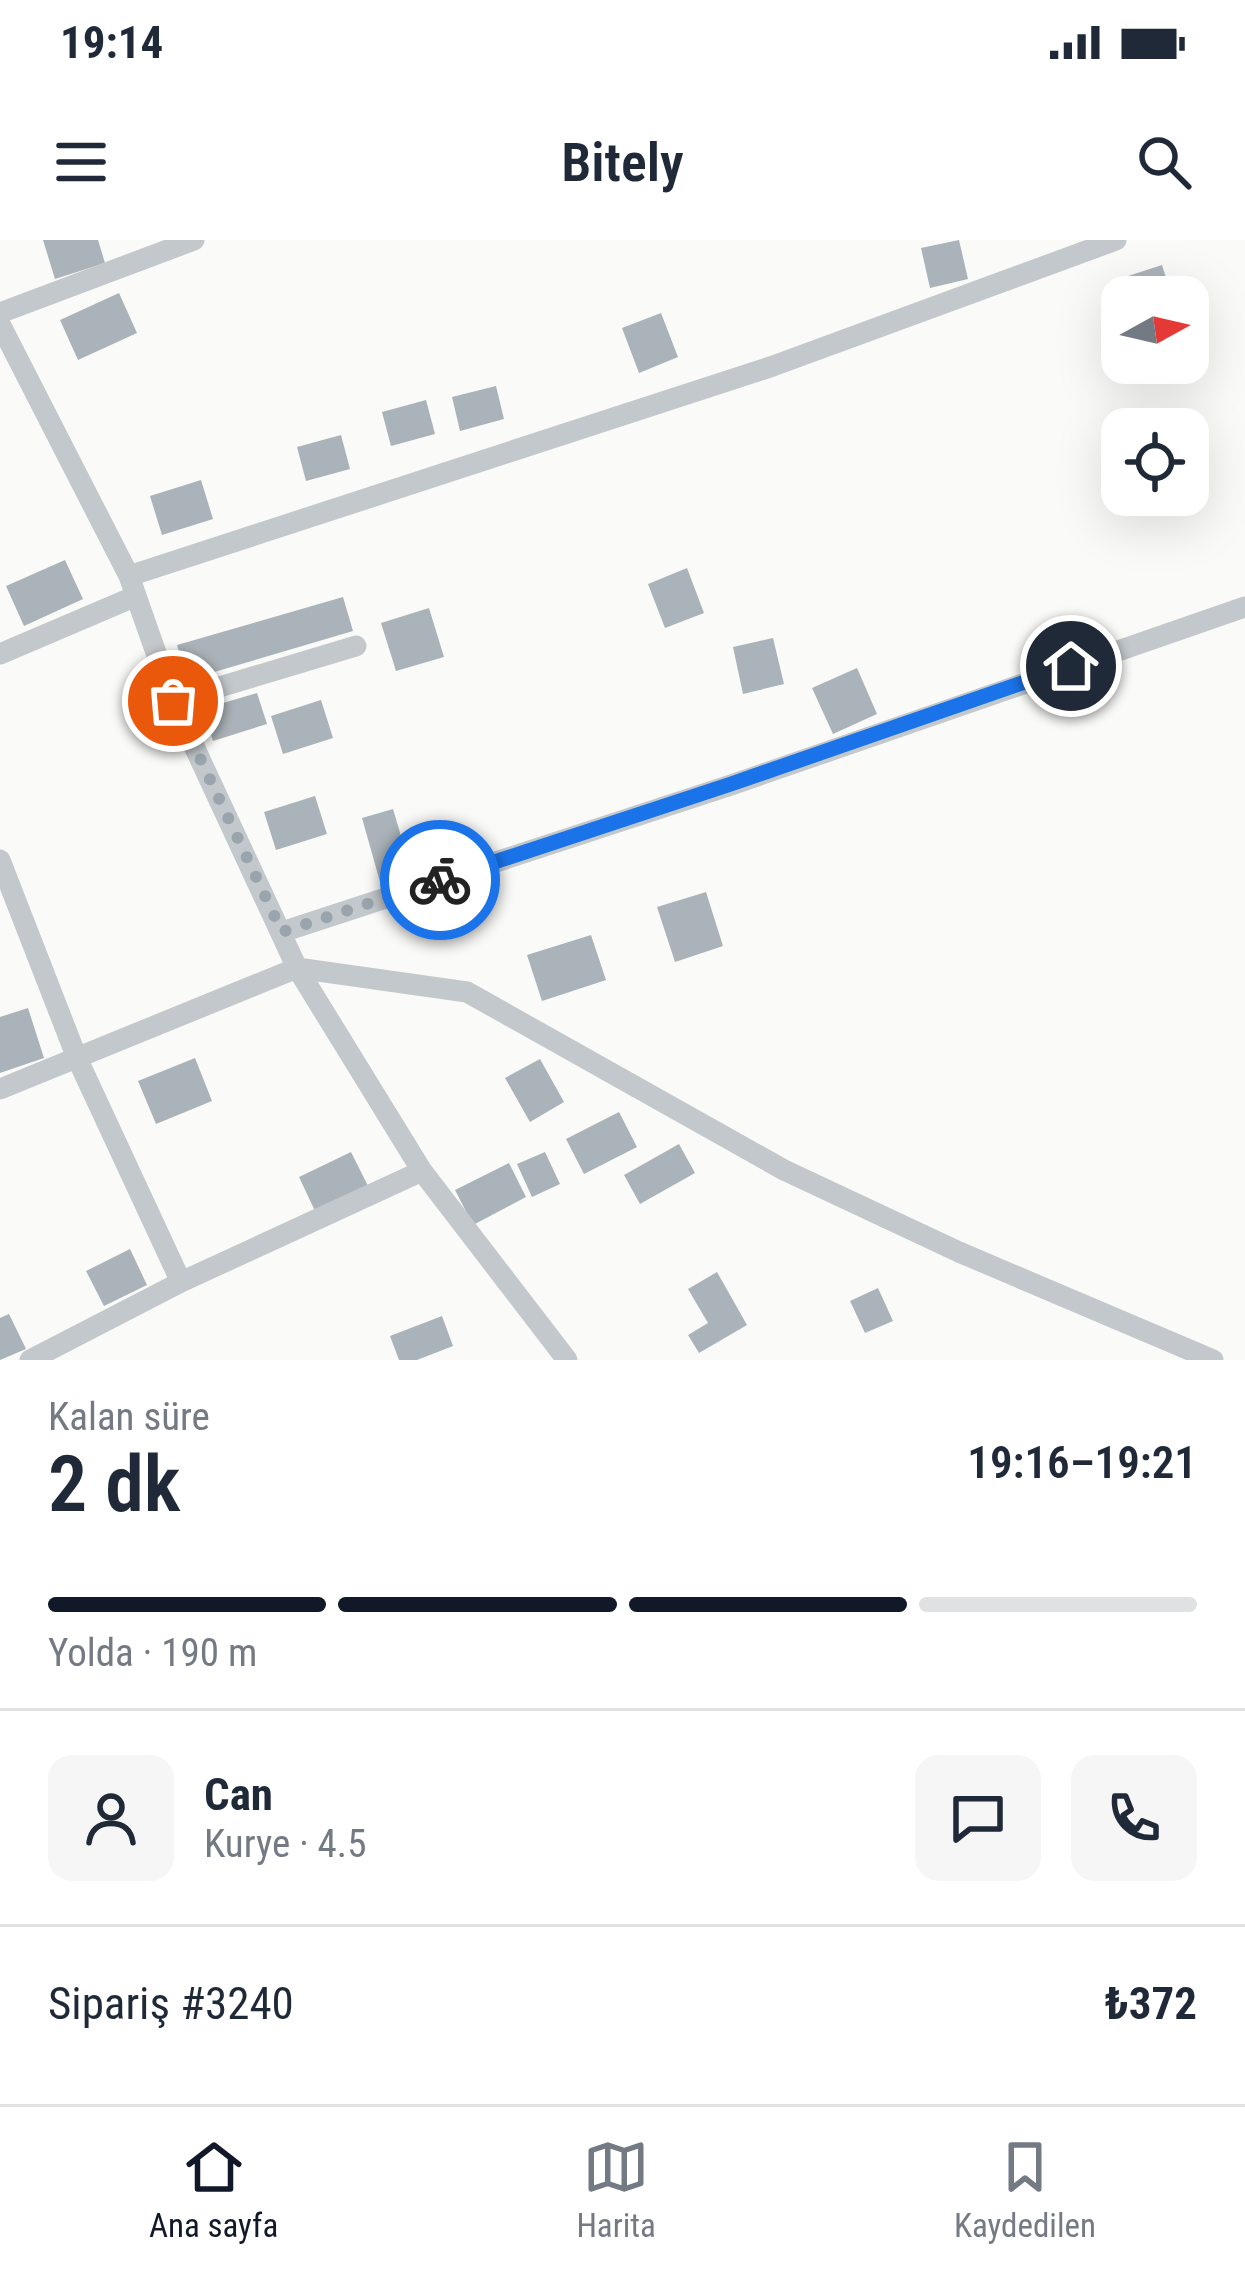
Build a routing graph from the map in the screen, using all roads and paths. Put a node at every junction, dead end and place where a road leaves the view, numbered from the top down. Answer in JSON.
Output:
{"nodes":[{"id":1,"x":194,"y":240,"type":"edge"},
{"id":2,"x":1116,"y":240,"type":"edge"},
{"id":3,"x":0,"y":314,"type":"edge"},
{"id":4,"x":0,"y":324,"type":"edge"},
{"id":5,"x":132,"y":586,"type":"junction"},
{"id":6,"x":1245,"y":608,"type":"edge"},
{"id":7,"x":356,"y":646,"type":"dead end"},
{"id":8,"x":0,"y":654,"type":"edge"},
{"id":9,"x":173,"y":701,"type":"junction"},
{"id":10,"x":0,"y":860,"type":"edge"},
{"id":11,"x":282,"y":932,"type":"junction"},
{"id":12,"x":297,"y":968,"type":"junction"},
{"id":13,"x":76,"y":1058,"type":"junction"},
{"id":14,"x":0,"y":1089,"type":"edge"},
{"id":15,"x":422,"y":1172,"type":"junction"},
{"id":16,"x":181,"y":1282,"type":"junction"},
{"id":17,"x":30,"y":1360,"type":"edge"},
{"id":18,"x":567,"y":1360,"type":"edge"},
{"id":19,"x":1213,"y":1360,"type":"edge"}],
"edges":[{"from":1,"to":3,"type":"street"},
{"from":2,"to":5,"type":"street"},
{"from":4,"to":5,"type":"street"},
{"from":5,"to":8,"type":"street"},
{"from":5,"to":9,"type":"street"},
{"from":6,"to":11,"type":"street"},
{"from":7,"to":9,"type":"street"},
{"from":9,"to":11,"type":"street"},
{"from":10,"to":13,"type":"street"},
{"from":11,"to":12,"type":"street"},
{"from":12,"to":13,"type":"street"},
{"from":12,"to":15,"type":"street"},
{"from":12,"to":19,"type":"street"},
{"from":13,"to":14,"type":"street"},
{"from":13,"to":16,"type":"street"},
{"from":15,"to":16,"type":"street"},
{"from":15,"to":18,"type":"street"},
{"from":16,"to":17,"type":"street"}]}
